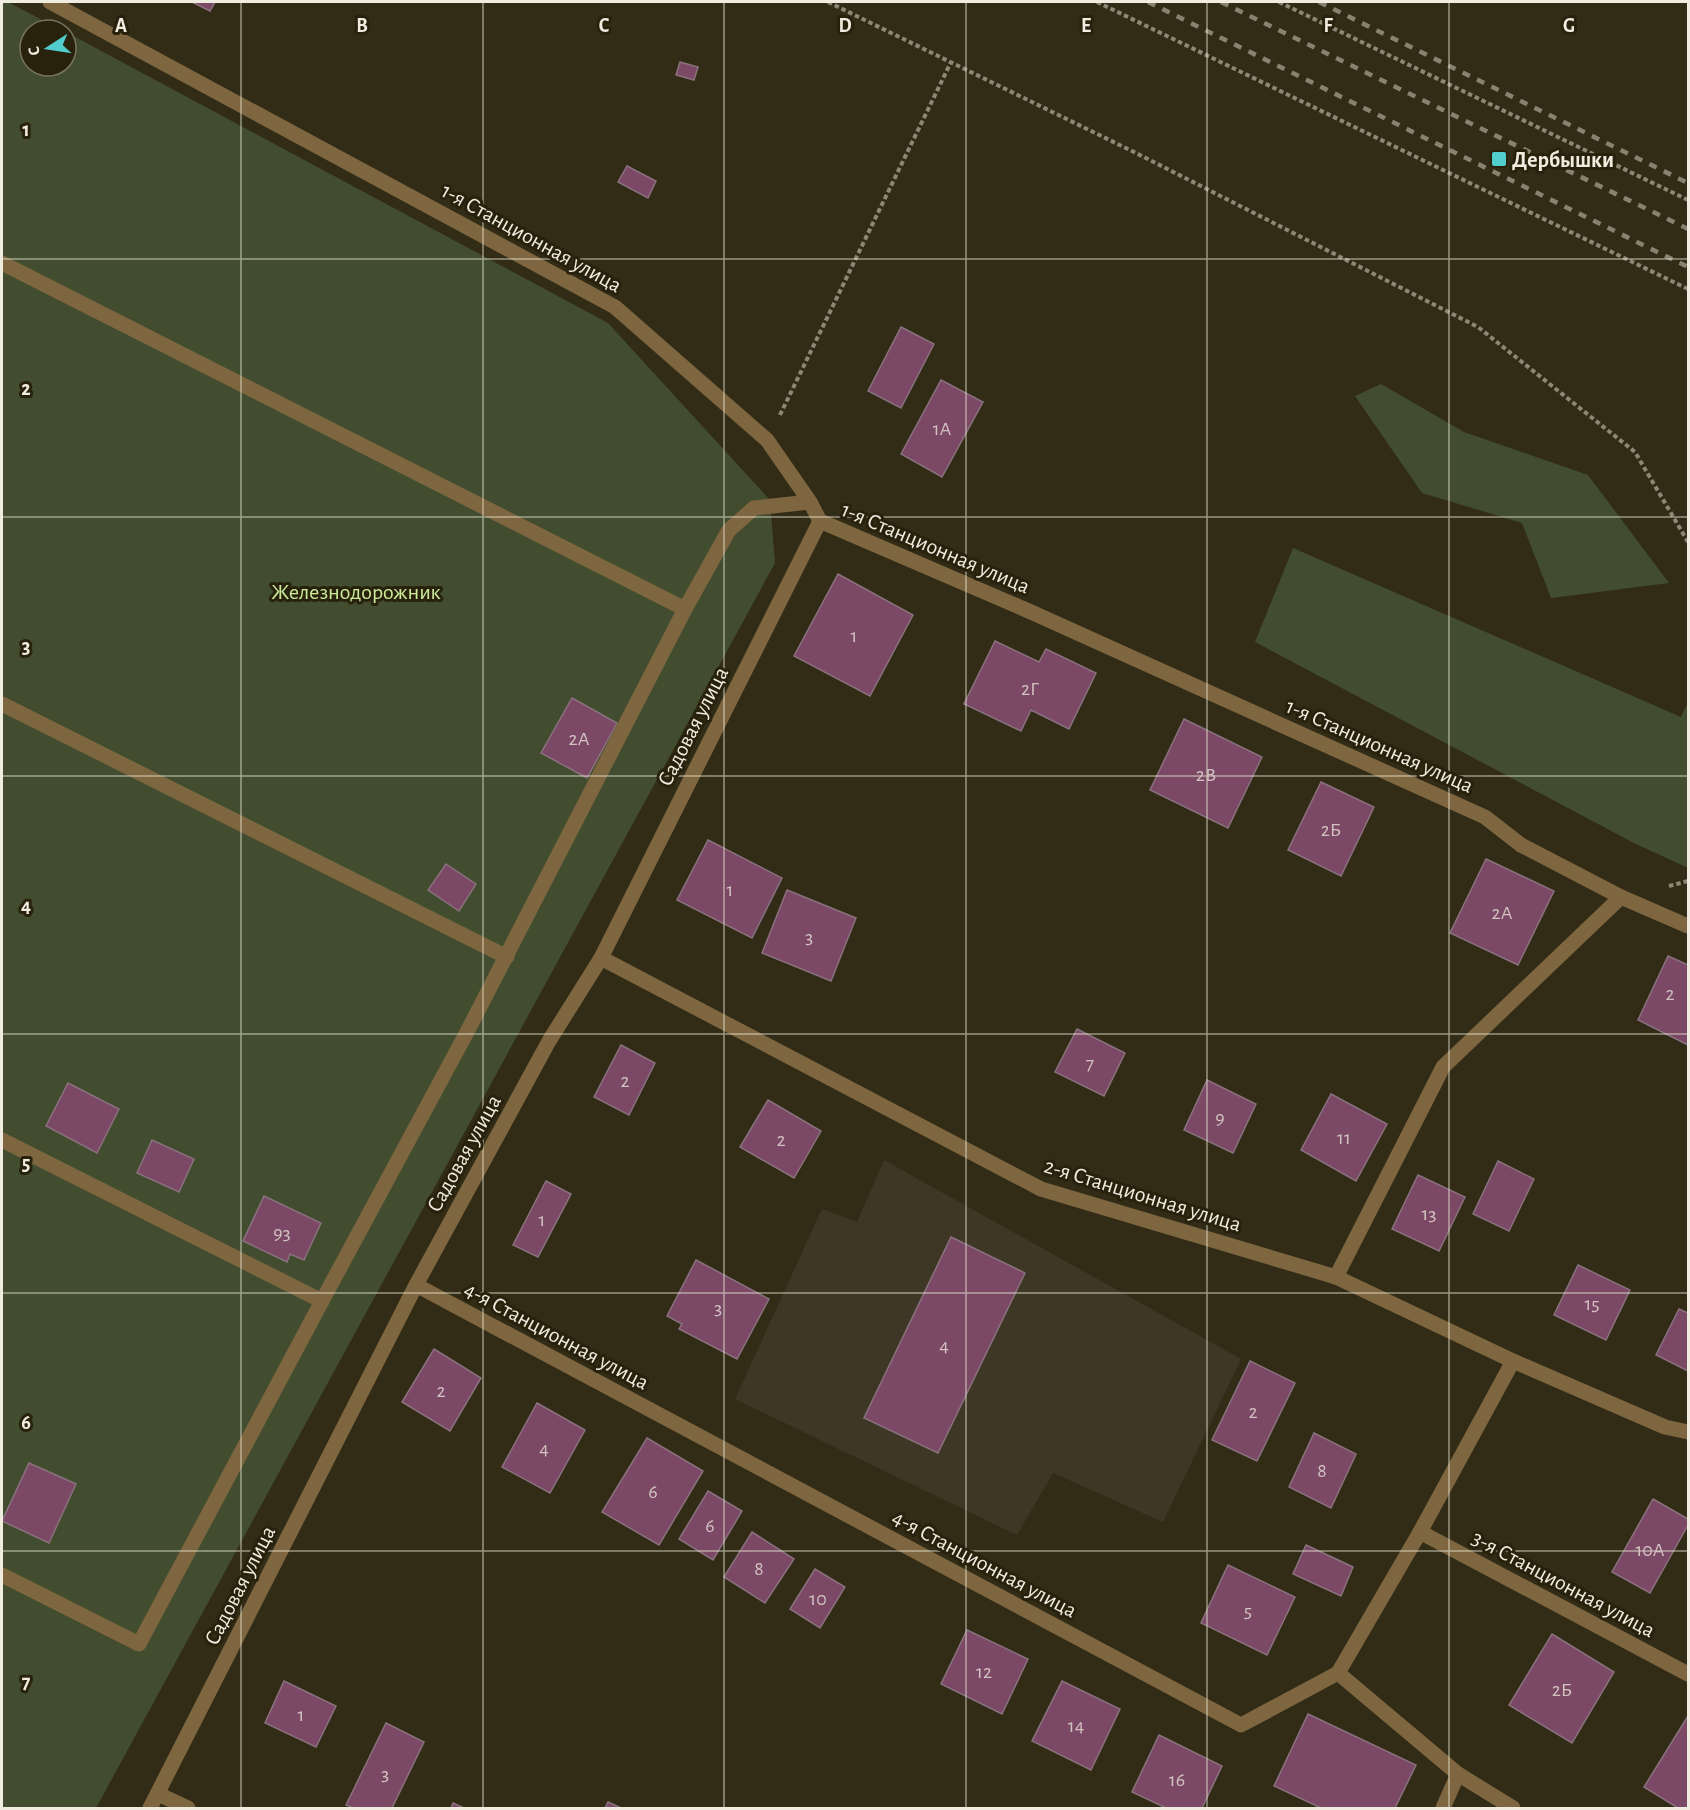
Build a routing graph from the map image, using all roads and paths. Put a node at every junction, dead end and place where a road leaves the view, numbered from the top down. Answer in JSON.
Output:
{"nodes":[{"id":1,"x":50,"y":2,"type":"edge"},
{"id":2,"x":828,"y":2,"type":"edge"},
{"id":3,"x":1097,"y":2,"type":"edge"},
{"id":4,"x":1279,"y":2,"type":"edge"},
{"id":5,"x":951,"y":62,"type":"junction"},
{"id":6,"x":1689,"y":200,"type":"edge"},
{"id":7,"x":2,"y":263,"type":"edge"},
{"id":8,"x":1689,"y":289,"type":"edge"},
{"id":9,"x":767,"y":440,"type":"junction"},
{"id":10,"x":810,"y":502,"type":"junction"},
{"id":11,"x":820,"y":521,"type":"junction"},
{"id":12,"x":1689,"y":542,"type":"edge"},
{"id":13,"x":685,"y":609,"type":"junction"},
{"id":14,"x":2,"y":704,"type":"edge"},
{"id":15,"x":1622,"y":897,"type":"junction"},
{"id":16,"x":1689,"y":926,"type":"edge"},
{"id":17,"x":507,"y":957,"type":"junction"},
{"id":18,"x":601,"y":958,"type":"junction"},
{"id":19,"x":2,"y":1140,"type":"edge"},
{"id":20,"x":1336,"y":1277,"type":"junction"},
{"id":21,"x":416,"y":1285,"type":"junction"},
{"id":22,"x":322,"y":1301,"type":"junction"},
{"id":23,"x":1513,"y":1361,"type":"junction"},
{"id":24,"x":1689,"y":1432,"type":"edge"},
{"id":25,"x":1420,"y":1532,"type":"junction"},
{"id":26,"x":2,"y":1575,"type":"edge"},
{"id":27,"x":1338,"y":1673,"type":"junction"},
{"id":28,"x":1689,"y":1674,"type":"edge"},
{"id":29,"x":1458,"y":1774,"type":"junction"},
{"id":30,"x":158,"y":1794,"type":"junction"},
{"id":31,"x":150,"y":1809,"type":"edge"},
{"id":32,"x":188,"y":1809,"type":"edge"},
{"id":33,"x":1443,"y":1809,"type":"edge"},
{"id":34,"x":1513,"y":1809,"type":"edge"}],
"edges":[{"from":1,"to":9,"type":"street","name":"1-я Станционная улица"},
{"from":2,"to":5,"type":"path"},
{"from":3,"to":8,"type":"path"},
{"from":4,"to":6,"type":"path"},
{"from":5,"to":9,"type":"path"},
{"from":5,"to":12,"type":"path"},
{"from":7,"to":13,"type":"street"},
{"from":9,"to":10,"type":"street","name":"1-я Станционная улица"},
{"from":10,"to":11,"type":"street","name":"1-я Станционная улица"},
{"from":10,"to":13,"type":"street"},
{"from":11,"to":15,"type":"street","name":"1-я Станционная улица"},
{"from":11,"to":18,"type":"street","name":"Садовая улица"},
{"from":13,"to":17,"type":"street"},
{"from":14,"to":17,"type":"street"},
{"from":15,"to":16,"type":"street","name":"1-я Станционная улица"},
{"from":15,"to":20,"type":"street"},
{"from":17,"to":22,"type":"street"},
{"from":18,"to":20,"type":"street","name":"2-я Станционная улица"},
{"from":18,"to":21,"type":"street","name":"Садовая улица"},
{"from":19,"to":22,"type":"street"},
{"from":20,"to":23,"type":"street","name":"2-я Станционная улица"},
{"from":21,"to":27,"type":"street","name":"4-я Станционная улица"},
{"from":21,"to":30,"type":"street","name":"Садовая улица"},
{"from":22,"to":26,"type":"street"},
{"from":23,"to":24,"type":"street","name":"2-я Станционная улица"},
{"from":23,"to":25,"type":"street"},
{"from":25,"to":27,"type":"street"},
{"from":25,"to":28,"type":"street","name":"3-я Станционная улица"},
{"from":27,"to":29,"type":"street"},
{"from":29,"to":33,"type":"street"},
{"from":29,"to":34,"type":"street"},
{"from":30,"to":31,"type":"street","name":"Садовая улица"},
{"from":30,"to":32,"type":"street"}]}
